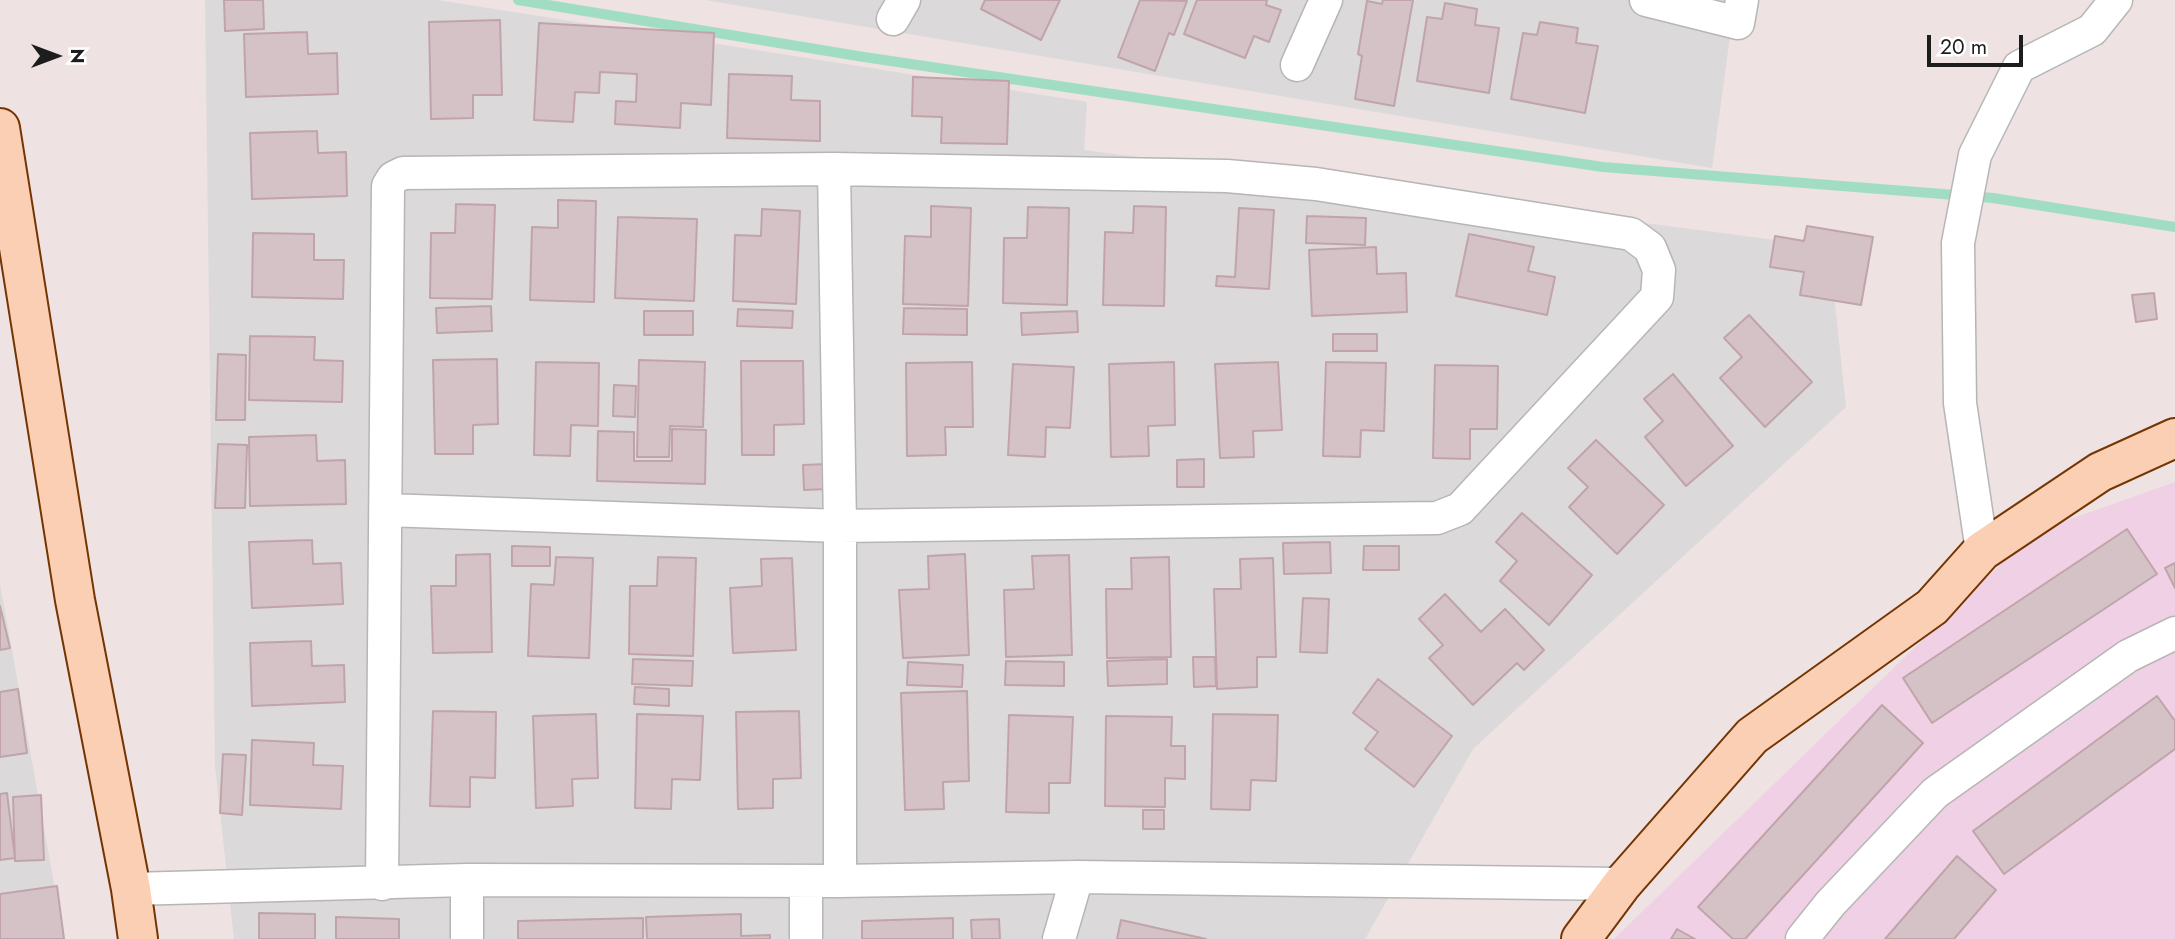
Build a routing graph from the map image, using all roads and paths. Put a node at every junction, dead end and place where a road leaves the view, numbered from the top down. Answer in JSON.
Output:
{"nodes":[{"id":1,"x":1326,"y":0,"type":"edge"},
{"id":2,"x":1646,"y":0,"type":"edge"},
{"id":3,"x":1742,"y":0,"type":"edge"},
{"id":4,"x":2116,"y":0,"type":"edge"},
{"id":5,"x":1297,"y":65,"type":"dead end"},
{"id":6,"x":0,"y":128,"type":"edge"},
{"id":7,"x":834,"y":169,"type":"junction"},
{"id":8,"x":2175,"y":438,"type":"edge"},
{"id":9,"x":386,"y":510,"type":"junction"},
{"id":10,"x":840,"y":526,"type":"junction"},
{"id":11,"x":1982,"y":551,"type":"junction"},
{"id":12,"x":2175,"y":633,"type":"edge"},
{"id":13,"x":1077,"y":877,"type":"junction"},
{"id":14,"x":467,"y":880,"type":"junction"},
{"id":15,"x":806,"y":881,"type":"junction"},
{"id":16,"x":840,"y":881,"type":"junction"},
{"id":17,"x":382,"y":884,"type":"junction"},
{"id":18,"x":1622,"y":884,"type":"junction"},
{"id":19,"x":131,"y":889,"type":"junction"},
{"id":20,"x":138,"y":939,"type":"edge"},
{"id":21,"x":467,"y":939,"type":"edge"},
{"id":22,"x":806,"y":939,"type":"edge"},
{"id":23,"x":1059,"y":939,"type":"edge"},
{"id":24,"x":1581,"y":939,"type":"edge"},
{"id":25,"x":1802,"y":939,"type":"edge"}],
"edges":[{"from":1,"to":5,"type":"street"},
{"from":2,"to":3,"type":"street"},
{"from":4,"to":11,"type":"street"},
{"from":6,"to":19,"type":"street"},
{"from":7,"to":9,"type":"street"},
{"from":7,"to":10,"type":"street"},
{"from":7,"to":10,"type":"street"},
{"from":8,"to":11,"type":"street"},
{"from":9,"to":10,"type":"street"},
{"from":9,"to":17,"type":"street"},
{"from":10,"to":16,"type":"street"},
{"from":11,"to":18,"type":"street"},
{"from":12,"to":25,"type":"street"},
{"from":13,"to":16,"type":"street"},
{"from":13,"to":18,"type":"street"},
{"from":13,"to":23,"type":"street"},
{"from":14,"to":15,"type":"street"},
{"from":14,"to":17,"type":"street"},
{"from":14,"to":21,"type":"street"},
{"from":15,"to":16,"type":"street"},
{"from":15,"to":22,"type":"street"},
{"from":17,"to":19,"type":"street"},
{"from":18,"to":24,"type":"street"},
{"from":19,"to":20,"type":"street"}]}
